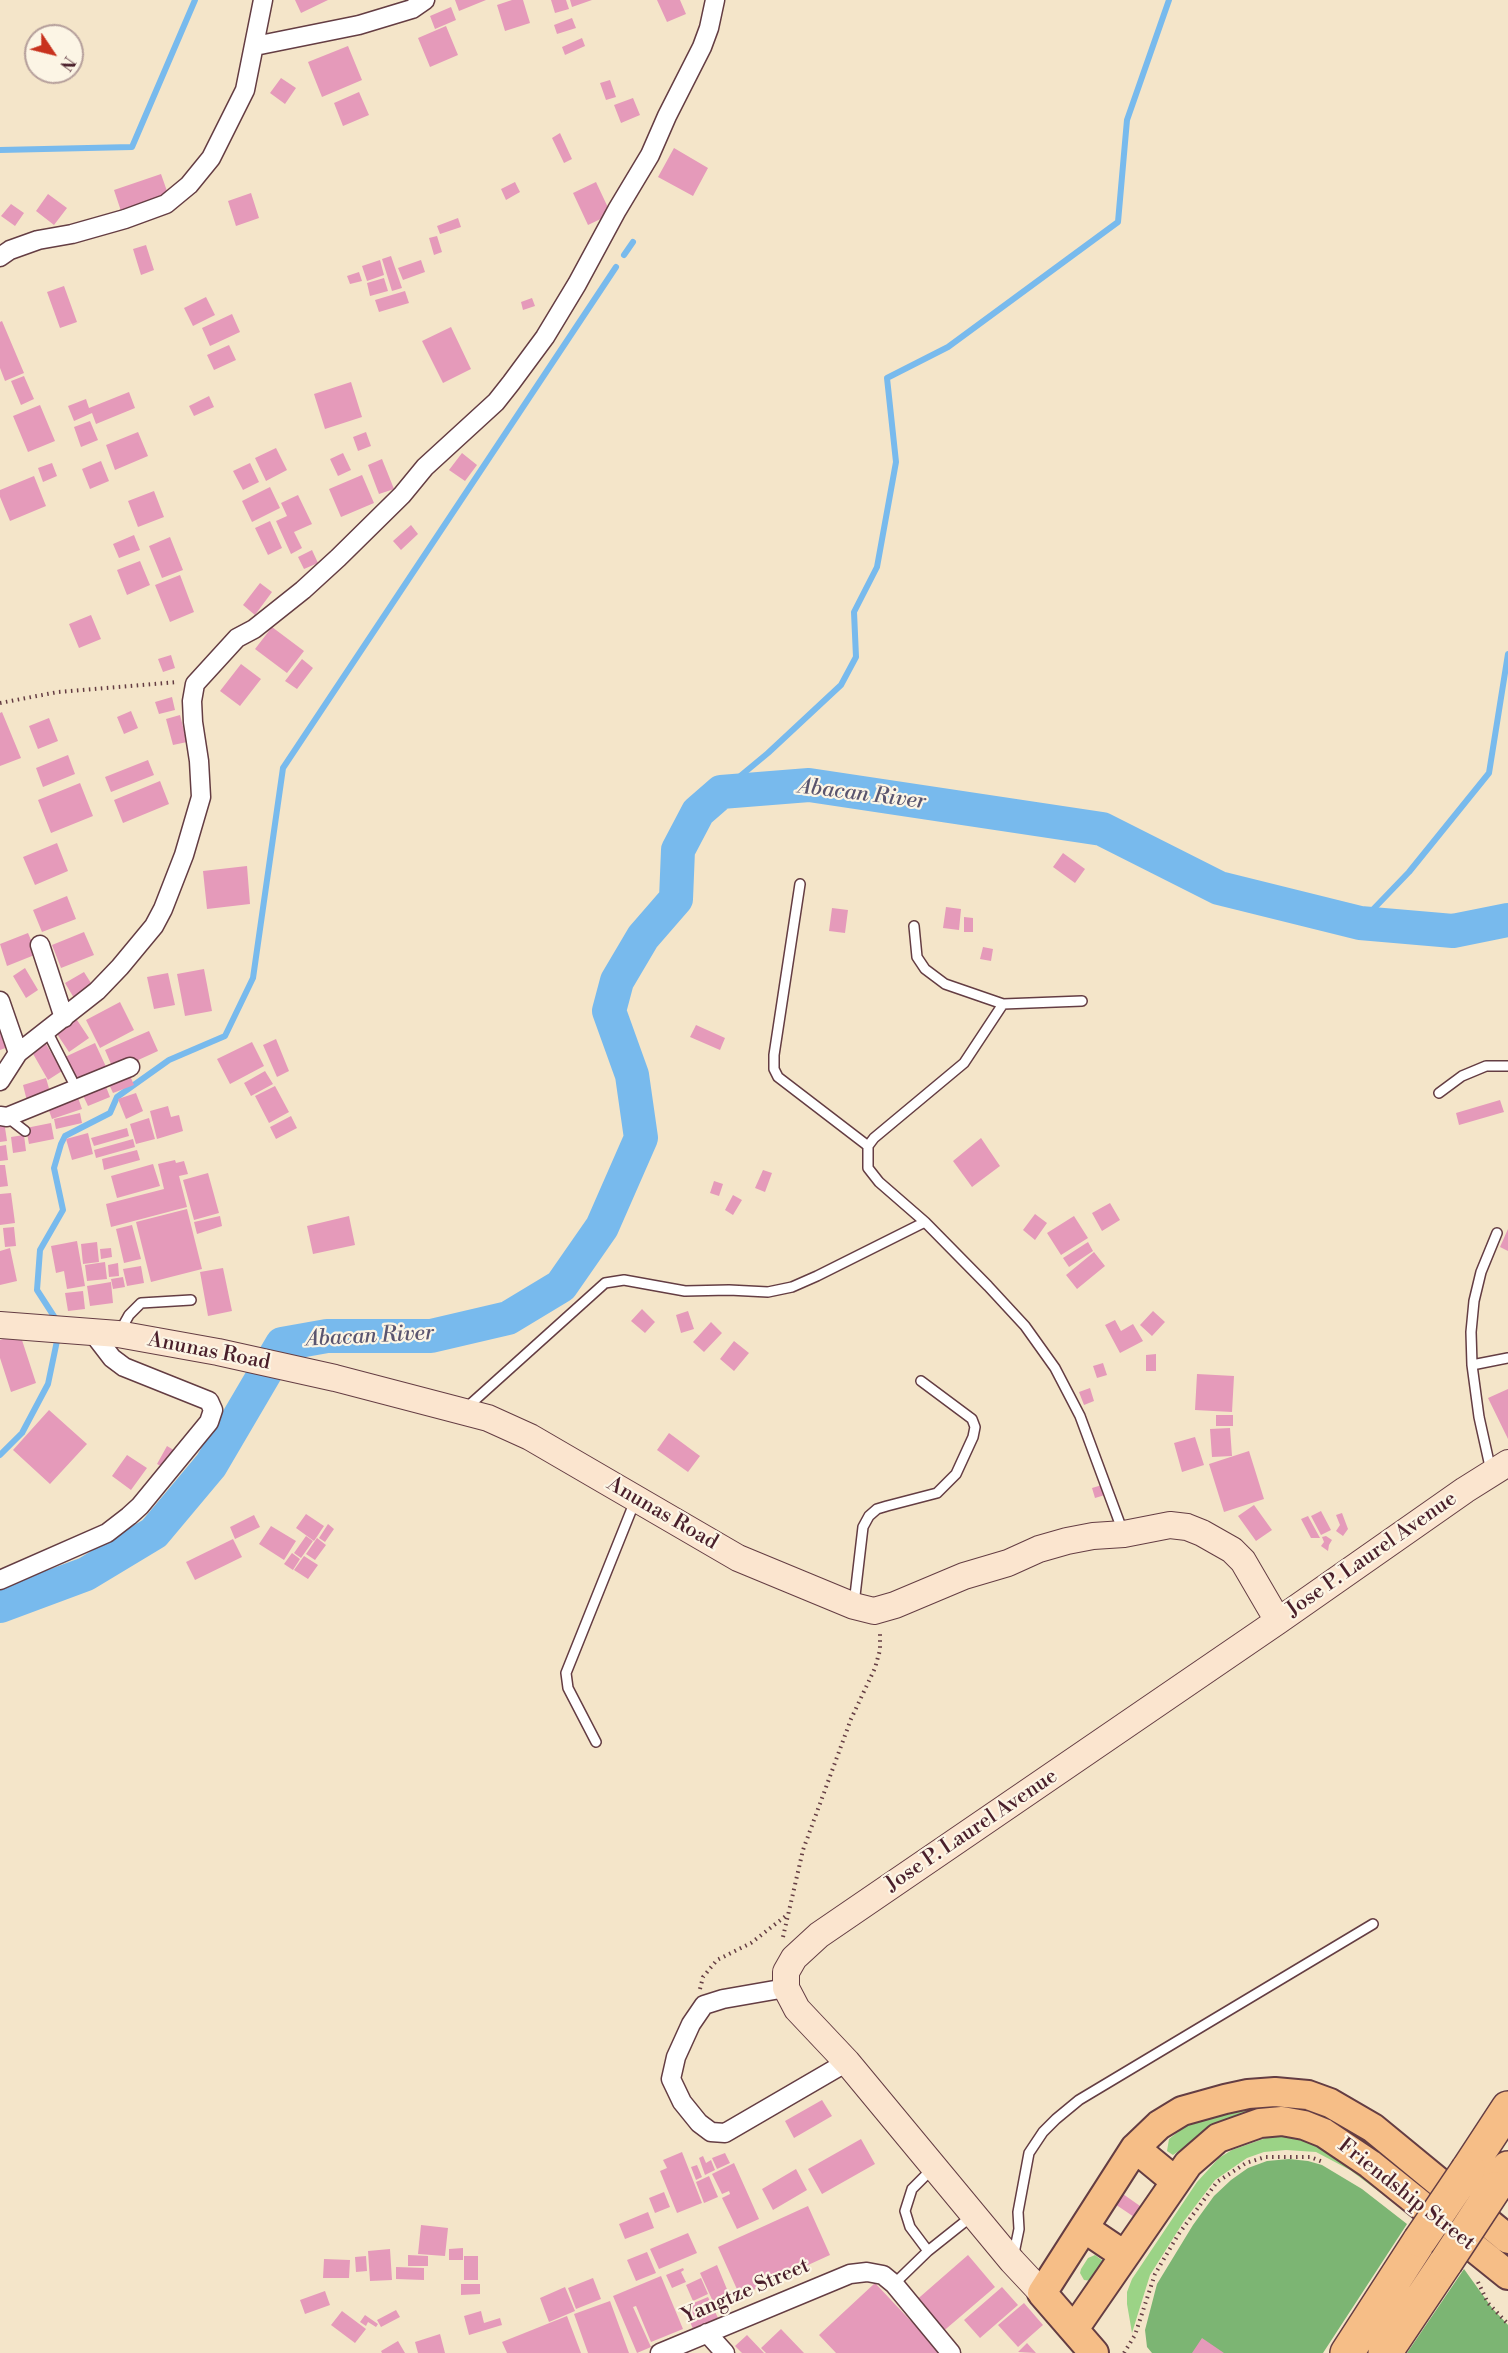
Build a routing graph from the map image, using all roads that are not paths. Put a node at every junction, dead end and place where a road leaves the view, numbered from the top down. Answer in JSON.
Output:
{"nodes":[{"id":1,"x":263,"y":0,"type":"edge"},
{"id":2,"x":425,"y":0,"type":"edge"},
{"id":3,"x":715,"y":0,"type":"edge"},
{"id":4,"x":255,"y":46,"type":"junction"},
{"id":5,"x":0,"y":257,"type":"edge"},
{"id":6,"x":800,"y":884,"type":"dead end"},
{"id":7,"x":915,"y":926,"type":"dead end"},
{"id":8,"x":40,"y":945,"type":"dead end"},
{"id":9,"x":1083,"y":1000,"type":"dead end"},
{"id":10,"x":0,"y":1001,"type":"edge"},
{"id":11,"x":1003,"y":1004,"type":"junction"},
{"id":12,"x":64,"y":1018,"type":"junction"},
{"id":13,"x":47,"y":1031,"type":"junction"},
{"id":14,"x":18,"y":1053,"type":"junction"},
{"id":15,"x":1508,"y":1066,"type":"edge"},
{"id":16,"x":130,"y":1067,"type":"dead end"},
{"id":17,"x":72,"y":1080,"type":"dead end"},
{"id":18,"x":0,"y":1081,"type":"edge"},
{"id":19,"x":1439,"y":1093,"type":"dead end"},
{"id":20,"x":4,"y":1116,"type":"edge"},
{"id":21,"x":25,"y":1131,"type":"dead end"},
{"id":22,"x":868,"y":1146,"type":"junction"},
{"id":23,"x":926,"y":1222,"type":"junction"},
{"id":24,"x":1497,"y":1233,"type":"dead end"},
{"id":25,"x":191,"y":1300,"type":"dead end"},
{"id":26,"x":0,"y":1325,"type":"edge"},
{"id":27,"x":88,"y":1331,"type":"junction"},
{"id":28,"x":118,"y":1334,"type":"junction"},
{"id":29,"x":1508,"y":1358,"type":"edge"},
{"id":30,"x":1472,"y":1365,"type":"junction"},
{"id":31,"x":921,"y":1381,"type":"dead end"},
{"id":32,"x":464,"y":1410,"type":"junction"},
{"id":33,"x":1500,"y":1468,"type":"edge"},
{"id":34,"x":636,"y":1498,"type":"junction"},
{"id":35,"x":1124,"y":1534,"type":"junction"},
{"id":36,"x":0,"y":1580,"type":"edge"},
{"id":37,"x":864,"y":1608,"type":"junction"},
{"id":38,"x":1278,"y":1622,"type":"junction"},
{"id":39,"x":596,"y":1742,"type":"dead end"},
{"id":40,"x":1373,"y":1924,"type":"dead end"},
{"id":41,"x":786,"y":1980,"type":"junction"},
{"id":42,"x":847,"y":2062,"type":"junction"},
{"id":43,"x":1508,"y":2108,"type":"edge"},
{"id":44,"x":1135,"y":2148,"type":"junction"},
{"id":45,"x":933,"y":2167,"type":"junction"},
{"id":46,"x":1501,"y":2179,"type":"edge"},
{"id":47,"x":1175,"y":2181,"type":"junction"},
{"id":48,"x":973,"y":2214,"type":"junction"},
{"id":49,"x":1084,"y":2228,"type":"junction"},
{"id":50,"x":1508,"y":2239,"type":"edge"},
{"id":51,"x":928,"y":2251,"type":"junction"},
{"id":52,"x":1124,"y":2255,"type":"junction"},
{"id":53,"x":1012,"y":2261,"type":"junction"},
{"id":54,"x":1508,"y":2276,"type":"edge"},
{"id":55,"x":894,"y":2284,"type":"junction"},
{"id":56,"x":1042,"y":2292,"type":"junction"},
{"id":57,"x":1074,"y":2329,"type":"junction"},
{"id":58,"x":707,"y":2333,"type":"junction"},
{"id":59,"x":660,"y":2353,"type":"edge"},
{"id":60,"x":725,"y":2353,"type":"edge"},
{"id":61,"x":951,"y":2353,"type":"edge"},
{"id":62,"x":1094,"y":2353,"type":"edge"},
{"id":63,"x":1347,"y":2353,"type":"edge"},
{"id":64,"x":1385,"y":2353,"type":"edge"}],
"edges":[{"from":1,"to":4,"type":"street"},
{"from":2,"to":4,"type":"street"},
{"from":3,"to":12,"type":"street"},
{"from":4,"to":5,"type":"street"},
{"from":6,"to":22,"type":"lane"},
{"from":7,"to":11,"type":"lane"},
{"from":8,"to":12,"type":"street"},
{"from":9,"to":11,"type":"lane"},
{"from":10,"to":14,"type":"street"},
{"from":11,"to":22,"type":"lane"},
{"from":12,"to":13,"type":"street"},
{"from":13,"to":14,"type":"street"},
{"from":13,"to":17,"type":"lane"},
{"from":14,"to":18,"type":"street"},
{"from":15,"to":19,"type":"lane"},
{"from":16,"to":20,"type":"street"},
{"from":20,"to":21,"type":"lane"},
{"from":22,"to":23,"type":"lane"},
{"from":23,"to":32,"type":"lane"},
{"from":23,"to":35,"type":"lane"},
{"from":24,"to":30,"type":"lane"},
{"from":25,"to":28,"type":"lane"},
{"from":26,"to":27,"type":"street","name":"Anunas Road"},
{"from":27,"to":28,"type":"street","name":"Anunas Road"},
{"from":27,"to":36,"type":"street"},
{"from":28,"to":32,"type":"street","name":"Anunas Road"},
{"from":29,"to":30,"type":"lane"},
{"from":30,"to":33,"type":"lane"},
{"from":31,"to":37,"type":"lane"},
{"from":32,"to":34,"type":"street","name":"Anunas Road"},
{"from":33,"to":38,"type":"street","name":"Jose P. Laurel Avenue"},
{"from":34,"to":37,"type":"street","name":"Anunas Road"},
{"from":34,"to":39,"type":"lane"},
{"from":35,"to":37,"type":"street"},
{"from":35,"to":38,"type":"street"},
{"from":38,"to":41,"type":"street","name":"Jose P. Laurel Avenue"},
{"from":40,"to":53,"type":"lane"},
{"from":41,"to":42,"type":"street"},
{"from":41,"to":42,"type":"street"},
{"from":42,"to":45,"type":"street"},
{"from":43,"to":63,"type":"highway","bridge":true},
{"from":44,"to":47,"type":"main road"},
{"from":44,"to":49,"type":"main road","name":"Friendship Street"},
{"from":44,"to":50,"type":"main road","name":"Friendship Street"},
{"from":45,"to":48,"type":"street"},
{"from":45,"to":51,"type":"lane"},
{"from":46,"to":64,"type":"highway","bridge":true},
{"from":47,"to":52,"type":"main road","name":"Friendship Street"},
{"from":47,"to":54,"type":"main road","name":"Friendship Street"},
{"from":48,"to":51,"type":"lane"},
{"from":48,"to":53,"type":"street"},
{"from":49,"to":52,"type":"main road"},
{"from":49,"to":56,"type":"main road","name":"Friendship Street"},
{"from":51,"to":55,"type":"lane"},
{"from":52,"to":57,"type":"main road","name":"Friendship Street"},
{"from":53,"to":56,"type":"street"},
{"from":55,"to":58,"type":"street","name":"Yangtze Street"},
{"from":55,"to":61,"type":"street"},
{"from":56,"to":57,"type":"main road"},
{"from":57,"to":62,"type":"main road"},
{"from":58,"to":59,"type":"street","name":"Yangtze Street"},
{"from":58,"to":60,"type":"street"}]}
